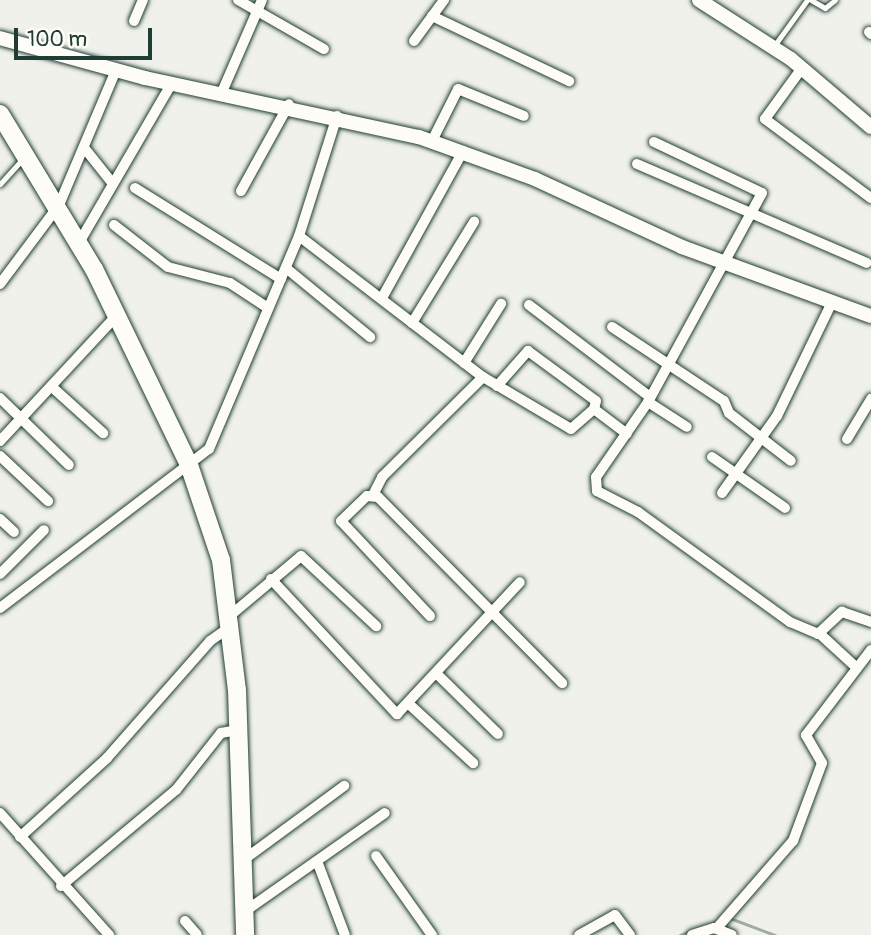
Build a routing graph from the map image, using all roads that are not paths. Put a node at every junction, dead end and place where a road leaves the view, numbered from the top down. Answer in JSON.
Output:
{"nodes":[{"id":1,"x":143,"y":0,"type":"edge"},
{"id":2,"x":238,"y":0,"type":"edge"},
{"id":3,"x":444,"y":0,"type":"edge"},
{"id":4,"x":699,"y":0,"type":"edge"},
{"id":5,"x":809,"y":0,"type":"edge"},
{"id":6,"x":835,"y":0,"type":"edge"},
{"id":7,"x":260,"y":5,"type":"edge"},
{"id":8,"x":432,"y":16,"type":"junction"},
{"id":9,"x":134,"y":21,"type":"dead end"},
{"id":10,"x":0,"y":38,"type":"edge"},
{"id":11,"x":414,"y":41,"type":"dead end"},
{"id":12,"x":774,"y":47,"type":"junction"},
{"id":13,"x":324,"y":49,"type":"dead end"},
{"id":14,"x":802,"y":68,"type":"junction"},
{"id":15,"x":116,"y":70,"type":"junction"},
{"id":16,"x":569,"y":81,"type":"dead end"},
{"id":17,"x":172,"y":83,"type":"junction"},
{"id":18,"x":222,"y":92,"type":"junction"},
{"id":19,"x":289,"y":104,"type":"junction"},
{"id":20,"x":0,"y":114,"type":"edge"},
{"id":21,"x":524,"y":116,"type":"dead end"},
{"id":22,"x":337,"y":117,"type":"junction"},
{"id":23,"x":871,"y":127,"type":"edge"},
{"id":24,"x":432,"y":141,"type":"junction"},
{"id":25,"x":654,"y":142,"type":"dead end"},
{"id":26,"x":86,"y":150,"type":"junction"},
{"id":27,"x":463,"y":151,"type":"junction"},
{"id":28,"x":26,"y":155,"type":"junction"},
{"id":29,"x":637,"y":164,"type":"dead end"},
{"id":30,"x":0,"y":184,"type":"edge"},
{"id":31,"x":113,"y":184,"type":"junction"},
{"id":32,"x":135,"y":188,"type":"dead end"},
{"id":33,"x":241,"y":191,"type":"dead end"},
{"id":34,"x":871,"y":198,"type":"edge"},
{"id":35,"x":59,"y":205,"type":"junction"},
{"id":36,"x":750,"y":213,"type":"junction"},
{"id":37,"x":474,"y":222,"type":"dead end"},
{"id":38,"x":114,"y":225,"type":"dead end"},
{"id":39,"x":299,"y":236,"type":"junction"},
{"id":40,"x":80,"y":241,"type":"junction"},
{"id":41,"x":720,"y":261,"type":"junction"},
{"id":42,"x":867,"y":263,"type":"dead end"},
{"id":43,"x":284,"y":273,"type":"junction"},
{"id":44,"x":0,"y":284,"type":"edge"},
{"id":45,"x":382,"y":298,"type":"junction"},
{"id":46,"x":832,"y":302,"type":"junction"},
{"id":47,"x":501,"y":304,"type":"dead end"},
{"id":48,"x":529,"y":305,"type":"dead end"},
{"id":49,"x":268,"y":308,"type":"junction"},
{"id":50,"x":116,"y":316,"type":"junction"},
{"id":51,"x":871,"y":316,"type":"edge"},
{"id":52,"x":412,"y":323,"type":"junction"},
{"id":53,"x":612,"y":327,"type":"dead end"},
{"id":54,"x":370,"y":337,"type":"dead end"},
{"id":55,"x":464,"y":363,"type":"junction"},
{"id":56,"x":669,"y":365,"type":"junction"},
{"id":57,"x":483,"y":377,"type":"junction"},
{"id":58,"x":497,"y":386,"type":"junction"},
{"id":59,"x":52,"y":387,"type":"junction"},
{"id":60,"x":0,"y":398,"type":"edge"},
{"id":61,"x":871,"y":399,"type":"edge"},
{"id":62,"x":649,"y":400,"type":"junction"},
{"id":63,"x":594,"y":409,"type":"junction"},
{"id":64,"x":21,"y":419,"type":"junction"},
{"id":65,"x":688,"y":427,"type":"dead end"},
{"id":66,"x":103,"y":433,"type":"dead end"},
{"id":67,"x":627,"y":434,"type":"junction"},
{"id":68,"x":762,"y":438,"type":"junction"},
{"id":69,"x":847,"y":439,"type":"dead end"},
{"id":70,"x":0,"y":441,"type":"edge"},
{"id":71,"x":0,"y":456,"type":"edge"},
{"id":72,"x":712,"y":457,"type":"dead end"},
{"id":73,"x":791,"y":461,"type":"dead end"},
{"id":74,"x":69,"y":465,"type":"dead end"},
{"id":75,"x":189,"y":465,"type":"junction"},
{"id":76,"x":737,"y":474,"type":"junction"},
{"id":77,"x":722,"y":493,"type":"dead end"},
{"id":78,"x":373,"y":495,"type":"junction"},
{"id":79,"x":48,"y":501,"type":"dead end"},
{"id":80,"x":785,"y":508,"type":"dead end"},
{"id":81,"x":0,"y":519,"type":"edge"},
{"id":82,"x":44,"y":530,"type":"dead end"},
{"id":83,"x":14,"y":531,"type":"dead end"},
{"id":84,"x":0,"y":574,"type":"edge"},
{"id":85,"x":271,"y":579,"type":"junction"},
{"id":86,"x":520,"y":582,"type":"dead end"},
{"id":87,"x":1,"y":607,"type":"edge"},
{"id":88,"x":493,"y":614,"type":"junction"},
{"id":89,"x":430,"y":616,"type":"dead end"},
{"id":90,"x":233,"y":619,"type":"junction"},
{"id":91,"x":871,"y":622,"type":"edge"},
{"id":92,"x":376,"y":626,"type":"dead end"},
{"id":93,"x":820,"y":634,"type":"junction"},
{"id":94,"x":871,"y":650,"type":"edge"},
{"id":95,"x":857,"y":668,"type":"junction"},
{"id":96,"x":438,"y":674,"type":"junction"},
{"id":97,"x":562,"y":683,"type":"dead end"},
{"id":98,"x":410,"y":705,"type":"junction"},
{"id":99,"x":238,"y":730,"type":"junction"},
{"id":100,"x":498,"y":734,"type":"dead end"},
{"id":101,"x":473,"y":763,"type":"dead end"},
{"id":102,"x":344,"y":786,"type":"dead end"},
{"id":103,"x":0,"y":813,"type":"edge"},
{"id":104,"x":385,"y":813,"type":"dead end"},
{"id":105,"x":20,"y":838,"type":"junction"},
{"id":106,"x":376,"y":856,"type":"dead end"},
{"id":107,"x":242,"y":861,"type":"junction"},
{"id":108,"x":317,"y":861,"type":"junction"},
{"id":109,"x":61,"y":886,"type":"junction"},
{"id":110,"x":244,"y":912,"type":"junction"},
{"id":111,"x":185,"y":921,"type":"dead end"},
{"id":112,"x":720,"y":924,"type":"junction"},
{"id":113,"x":109,"y":935,"type":"edge"},
{"id":114,"x":197,"y":935,"type":"edge"},
{"id":115,"x":245,"y":935,"type":"edge"},
{"id":116,"x":345,"y":935,"type":"edge"},
{"id":117,"x":432,"y":935,"type":"edge"},
{"id":118,"x":579,"y":935,"type":"edge"},
{"id":119,"x":630,"y":935,"type":"edge"},
{"id":120,"x":692,"y":935,"type":"edge"},
{"id":121,"x":733,"y":935,"type":"edge"}],
"edges":[{"from":1,"to":9,"type":"street"},
{"from":2,"to":7,"type":"street"},
{"from":3,"to":8,"type":"street"},
{"from":4,"to":12,"type":"street"},
{"from":5,"to":6,"type":"lane"},
{"from":5,"to":12,"type":"lane"},
{"from":7,"to":13,"type":"street"},
{"from":7,"to":18,"type":"street"},
{"from":8,"to":11,"type":"street"},
{"from":8,"to":16,"type":"street"},
{"from":10,"to":15,"type":"street"},
{"from":12,"to":14,"type":"street"},
{"from":14,"to":23,"type":"street"},
{"from":14,"to":34,"type":"street"},
{"from":15,"to":17,"type":"street"},
{"from":15,"to":26,"type":"street"},
{"from":17,"to":18,"type":"street"},
{"from":17,"to":31,"type":"street"},
{"from":18,"to":19,"type":"street"},
{"from":19,"to":22,"type":"street"},
{"from":19,"to":33,"type":"street"},
{"from":20,"to":28,"type":"main road"},
{"from":21,"to":24,"type":"street"},
{"from":22,"to":24,"type":"street"},
{"from":22,"to":39,"type":"street"},
{"from":24,"to":27,"type":"street"},
{"from":25,"to":36,"type":"street"},
{"from":26,"to":31,"type":"street"},
{"from":26,"to":35,"type":"street"},
{"from":27,"to":41,"type":"street"},
{"from":27,"to":45,"type":"street"},
{"from":28,"to":30,"type":"lane"},
{"from":28,"to":35,"type":"main road"},
{"from":29,"to":36,"type":"street"},
{"from":31,"to":40,"type":"street"},
{"from":32,"to":43,"type":"street"},
{"from":35,"to":40,"type":"main road"},
{"from":35,"to":44,"type":"street"},
{"from":36,"to":41,"type":"street"},
{"from":36,"to":42,"type":"street"},
{"from":37,"to":52,"type":"street"},
{"from":38,"to":49,"type":"street"},
{"from":39,"to":43,"type":"street"},
{"from":39,"to":45,"type":"street"},
{"from":40,"to":50,"type":"main road"},
{"from":41,"to":46,"type":"street"},
{"from":41,"to":56,"type":"street"},
{"from":43,"to":49,"type":"street"},
{"from":43,"to":54,"type":"street"},
{"from":45,"to":52,"type":"street"},
{"from":46,"to":51,"type":"street"},
{"from":46,"to":68,"type":"street"},
{"from":47,"to":55,"type":"street"},
{"from":48,"to":62,"type":"street"},
{"from":49,"to":75,"type":"street"},
{"from":50,"to":59,"type":"street"},
{"from":50,"to":75,"type":"main road"},
{"from":52,"to":55,"type":"street"},
{"from":53,"to":56,"type":"street"},
{"from":55,"to":57,"type":"street"},
{"from":56,"to":62,"type":"street"},
{"from":56,"to":68,"type":"street"},
{"from":57,"to":58,"type":"street"},
{"from":57,"to":78,"type":"street"},
{"from":58,"to":63,"type":"street"},
{"from":58,"to":63,"type":"street"},
{"from":59,"to":64,"type":"street"},
{"from":59,"to":66,"type":"street"},
{"from":60,"to":64,"type":"street"},
{"from":61,"to":69,"type":"street"},
{"from":62,"to":65,"type":"street"},
{"from":62,"to":67,"type":"street"},
{"from":63,"to":67,"type":"street"},
{"from":64,"to":70,"type":"street"},
{"from":64,"to":74,"type":"street"},
{"from":67,"to":93,"type":"street"},
{"from":68,"to":73,"type":"street"},
{"from":68,"to":76,"type":"street"},
{"from":71,"to":79,"type":"street"},
{"from":72,"to":76,"type":"street"},
{"from":75,"to":87,"type":"street"},
{"from":75,"to":90,"type":"main road"},
{"from":76,"to":77,"type":"street"},
{"from":76,"to":80,"type":"street"},
{"from":78,"to":88,"type":"street"},
{"from":78,"to":89,"type":"street"},
{"from":81,"to":83,"type":"street"},
{"from":82,"to":84,"type":"street"},
{"from":85,"to":90,"type":"street"},
{"from":85,"to":92,"type":"street"},
{"from":85,"to":98,"type":"street"},
{"from":86,"to":88,"type":"street"},
{"from":88,"to":96,"type":"street"},
{"from":88,"to":97,"type":"street"},
{"from":90,"to":99,"type":"main road"},
{"from":90,"to":105,"type":"street"},
{"from":91,"to":93,"type":"street"},
{"from":93,"to":95,"type":"street"},
{"from":94,"to":95,"type":"street"},
{"from":95,"to":112,"type":"street"},
{"from":96,"to":98,"type":"street"},
{"from":96,"to":100,"type":"street"},
{"from":98,"to":101,"type":"street"},
{"from":99,"to":107,"type":"main road"},
{"from":99,"to":109,"type":"street"},
{"from":102,"to":107,"type":"street"},
{"from":103,"to":105,"type":"street"},
{"from":104,"to":108,"type":"street"},
{"from":105,"to":109,"type":"street"},
{"from":106,"to":117,"type":"street"},
{"from":107,"to":110,"type":"main road"},
{"from":108,"to":110,"type":"street"},
{"from":108,"to":116,"type":"street"},
{"from":109,"to":113,"type":"street"},
{"from":110,"to":115,"type":"main road"},
{"from":111,"to":114,"type":"street"},
{"from":112,"to":120,"type":"street"},
{"from":112,"to":121,"type":"street"},
{"from":118,"to":119,"type":"street"}]}
